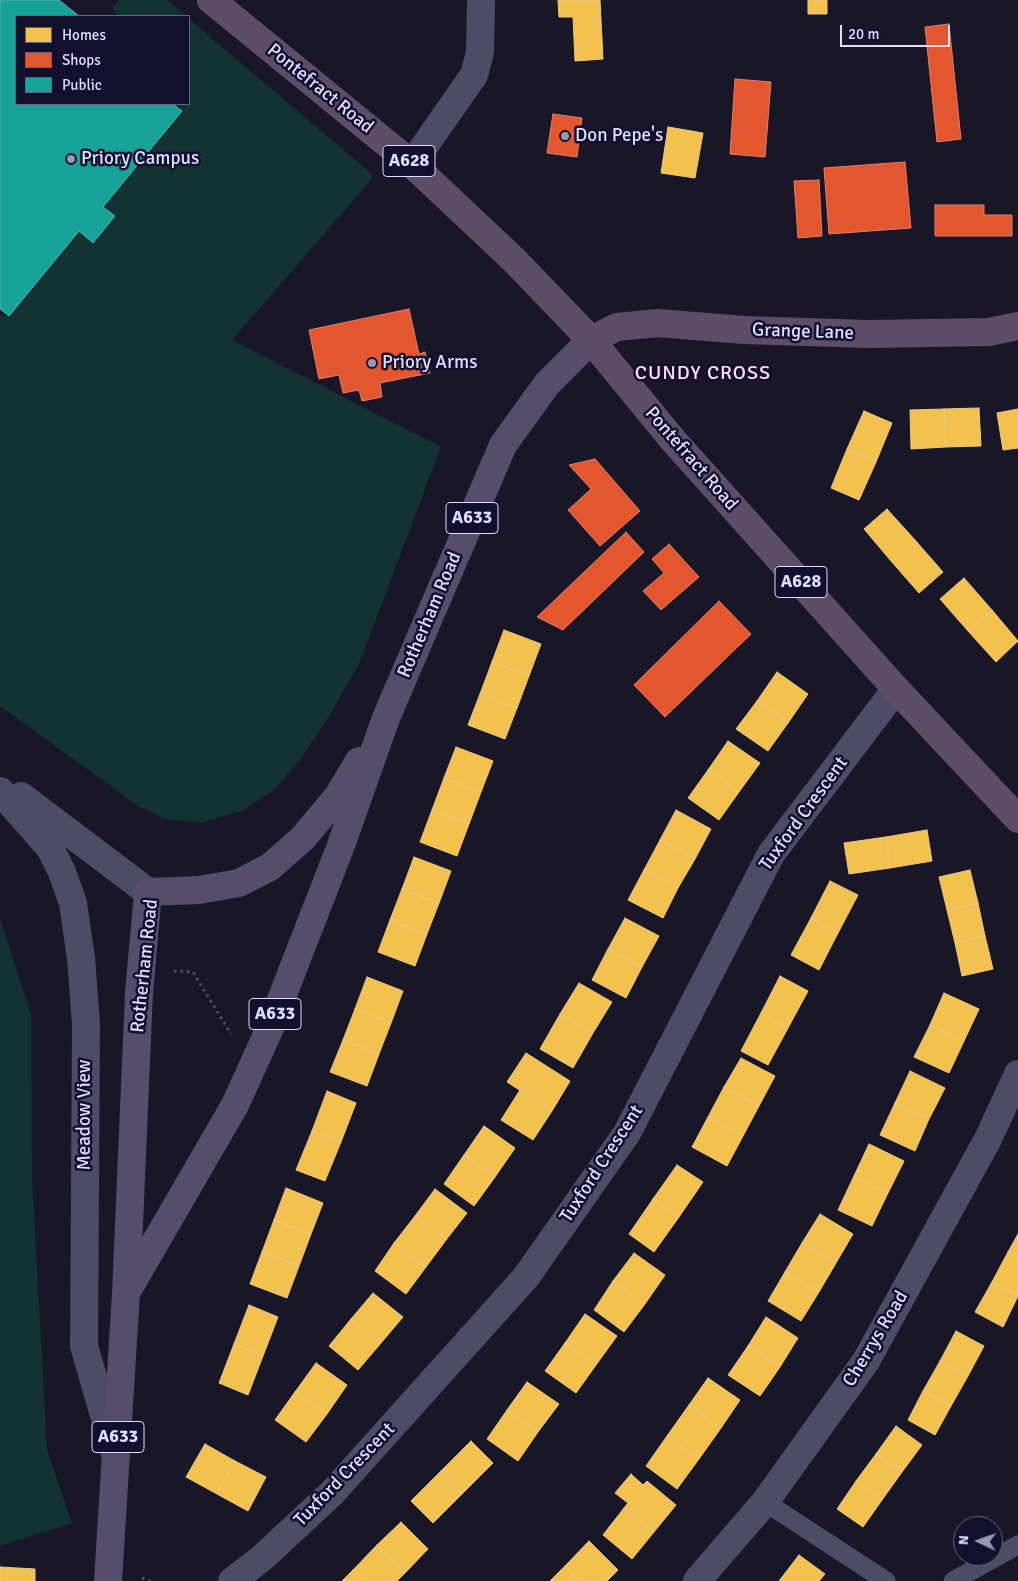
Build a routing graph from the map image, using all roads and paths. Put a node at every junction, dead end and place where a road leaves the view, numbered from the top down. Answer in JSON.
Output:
{"nodes":[{"id":1,"x":211,"y":0,"type":"edge"},
{"id":2,"x":481,"y":0,"type":"edge"},
{"id":3,"x":412,"y":164,"type":"junction"},
{"id":4,"x":1018,"y":326,"type":"edge"},
{"id":5,"x":591,"y":340,"type":"junction"},
{"id":6,"x":896,"y":689,"type":"junction"},
{"id":7,"x":386,"y":718,"type":"junction"},
{"id":8,"x":0,"y":779,"type":"edge"},
{"id":9,"x":0,"y":791,"type":"edge"},
{"id":10,"x":1018,"y":819,"type":"edge"},
{"id":11,"x":148,"y":892,"type":"junction"},
{"id":12,"x":1018,"y":1074,"type":"edge"},
{"id":13,"x":126,"y":1293,"type":"junction"},
{"id":14,"x":117,"y":1459,"type":"junction"},
{"id":15,"x":765,"y":1502,"type":"junction"},
{"id":16,"x":1018,"y":1545,"type":"edge"},
{"id":17,"x":108,"y":1581,"type":"edge"},
{"id":18,"x":232,"y":1581,"type":"edge"},
{"id":19,"x":697,"y":1581,"type":"edge"},
{"id":20,"x":886,"y":1581,"type":"edge"},
{"id":21,"x":953,"y":1581,"type":"edge"}],
"edges":[{"from":1,"to":3,"type":"highway","name":"Pontefract Road","number":"A628"},
{"from":2,"to":3,"type":"street"},
{"from":3,"to":5,"type":"highway","name":"Pontefract Road","number":"A628"},
{"from":4,"to":5,"type":"highway","name":"Grange Lane","number":"A633"},
{"from":5,"to":6,"type":"highway","name":"Pontefract Road","number":"A628"},
{"from":5,"to":7,"type":"main road","name":"Rotherham Road","number":"A633"},
{"from":6,"to":10,"type":"highway","name":"Pontefract Road","number":"A628"},
{"from":6,"to":18,"type":"street","name":"Tuxford Crescent"},
{"from":7,"to":11,"type":"main road","name":"Rotherham Road","number":"A633"},
{"from":7,"to":13,"type":"main road","name":"Rotherham Road","number":"A633"},
{"from":8,"to":11,"type":"street"},
{"from":9,"to":14,"type":"street","name":"Meadow View"},
{"from":11,"to":13,"type":"main road","name":"Rotherham Road","number":"A633"},
{"from":12,"to":15,"type":"street","name":"Cherrys Road"},
{"from":13,"to":14,"type":"main road","name":"Rotherham Road","number":"A633"},
{"from":14,"to":17,"type":"main road","name":"Rotherham Road","number":"A633"},
{"from":15,"to":19,"type":"street","name":"Cherrys Road"},
{"from":15,"to":20,"type":"lane"},
{"from":16,"to":21,"type":"lane"}]}
